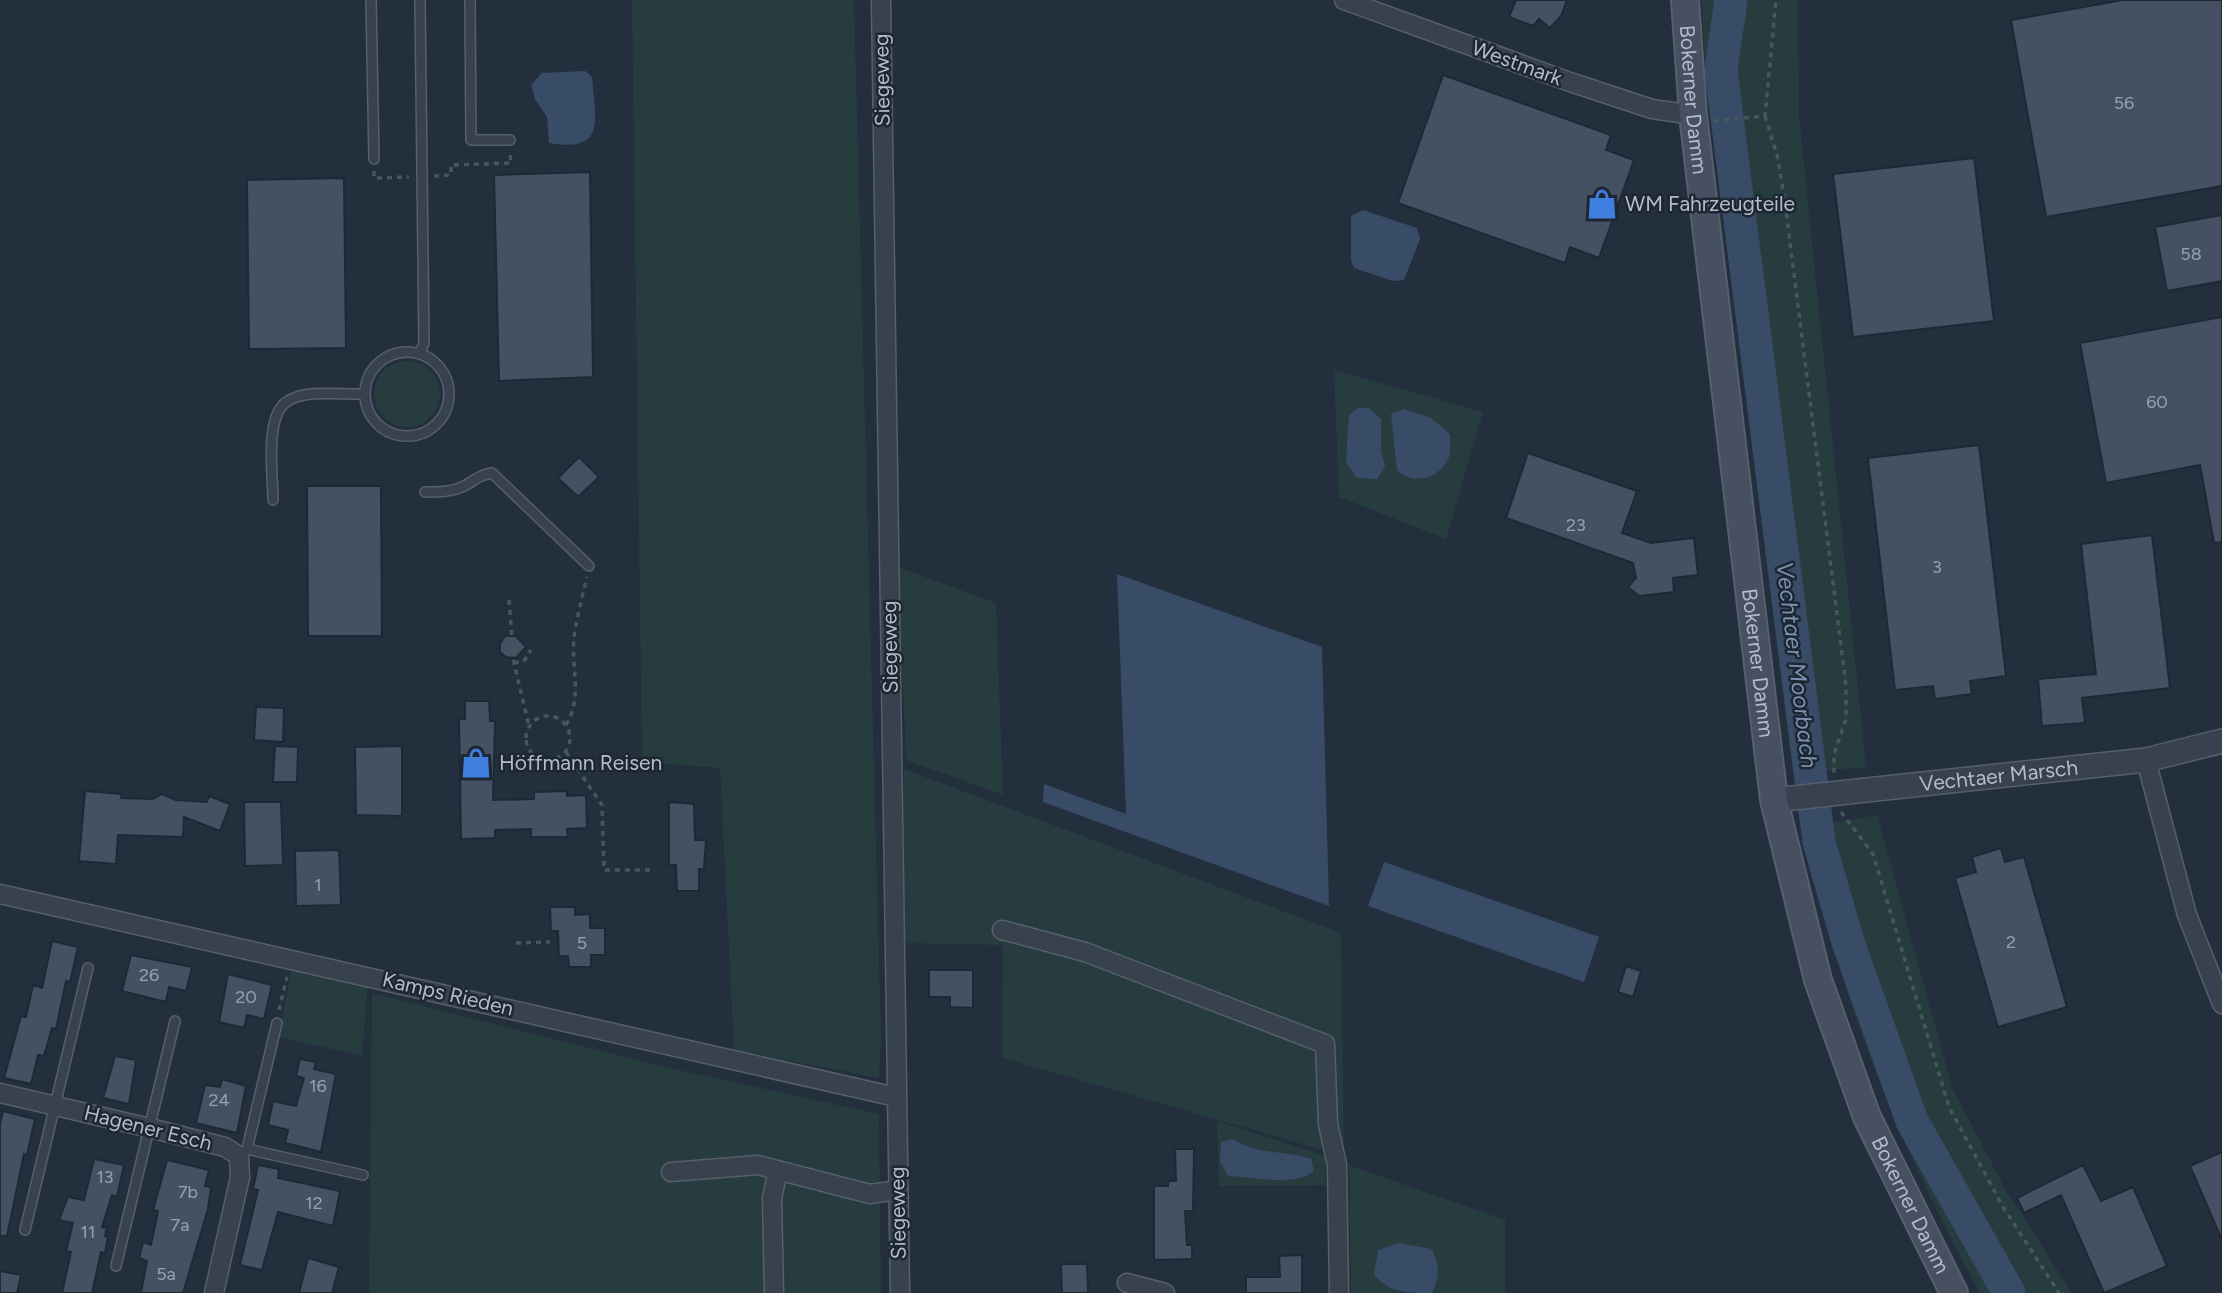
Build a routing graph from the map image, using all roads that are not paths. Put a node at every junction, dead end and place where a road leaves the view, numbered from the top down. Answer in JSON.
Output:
{"nodes":[{"id":1,"x":371,"y":0,"type":"edge"},
{"id":2,"x":420,"y":0,"type":"edge"},
{"id":3,"x":470,"y":0,"type":"edge"},
{"id":4,"x":881,"y":0,"type":"edge"},
{"id":5,"x":1343,"y":0,"type":"edge"},
{"id":6,"x":1685,"y":0,"type":"edge"},
{"id":7,"x":1702,"y":118,"type":"junction"},
{"id":8,"x":510,"y":140,"type":"road end"},
{"id":9,"x":374,"y":159,"type":"road end"},
{"id":10,"x":420,"y":353,"type":"junction"},
{"id":11,"x":364,"y":394,"type":"junction"},
{"id":12,"x":425,"y":492,"type":"dead end"},
{"id":13,"x":272,"y":500,"type":"dead end"},
{"id":14,"x":589,"y":566,"type":"road end"},
{"id":15,"x":2222,"y":741,"type":"edge"},
{"id":16,"x":2146,"y":760,"type":"junction"},
{"id":17,"x":1774,"y":800,"type":"junction"},
{"id":18,"x":0,"y":894,"type":"edge"},
{"id":19,"x":1002,"y":930,"type":"dead end"},
{"id":20,"x":89,"y":968,"type":"dead end"},
{"id":21,"x":2222,"y":1004,"type":"edge"},
{"id":22,"x":175,"y":1021,"type":"dead end"},
{"id":23,"x":277,"y":1023,"type":"road end"},
{"id":24,"x":0,"y":1093,"type":"edge"},
{"id":25,"x":896,"y":1097,"type":"junction"},
{"id":26,"x":55,"y":1105,"type":"junction"},
{"id":27,"x":150,"y":1128,"type":"junction"},
{"id":28,"x":243,"y":1153,"type":"junction"},
{"id":29,"x":778,"y":1170,"type":"junction"},
{"id":30,"x":671,"y":1172,"type":"dead end"},
{"id":31,"x":363,"y":1175,"type":"dead end"},
{"id":32,"x":898,"y":1190,"type":"junction"},
{"id":33,"x":25,"y":1230,"type":"dead end"},
{"id":34,"x":116,"y":1266,"type":"dead end"},
{"id":35,"x":1127,"y":1283,"type":"dead end"},
{"id":36,"x":214,"y":1293,"type":"edge"},
{"id":37,"x":774,"y":1293,"type":"edge"},
{"id":38,"x":900,"y":1293,"type":"edge"},
{"id":39,"x":1165,"y":1293,"type":"edge"},
{"id":40,"x":1339,"y":1293,"type":"edge"},
{"id":41,"x":1954,"y":1293,"type":"edge"}],
"edges":[{"from":1,"to":9,"type":"lane"},
{"from":2,"to":10,"type":"lane"},
{"from":3,"to":8,"type":"lane"},
{"from":4,"to":25,"type":"street","name":"Siegeweg"},
{"from":5,"to":7,"type":"street","name":"Westmark"},
{"from":6,"to":7,"type":"main road","name":"Bokerner Damm"},
{"from":7,"to":17,"type":"main road","name":"Bokerner Damm"},
{"from":10,"to":11,"type":"lane"},
{"from":10,"to":11,"type":"lane"},
{"from":11,"to":13,"type":"lane"},
{"from":12,"to":14,"type":"lane"},
{"from":15,"to":16,"type":"street","name":"Vechtaer Marsch"},
{"from":16,"to":17,"type":"street","name":"Vechtaer Marsch"},
{"from":16,"to":21,"type":"street"},
{"from":17,"to":41,"type":"main road","name":"Bokerner Damm"},
{"from":18,"to":25,"type":"street","name":"Kamps Rieden"},
{"from":19,"to":40,"type":"street"},
{"from":20,"to":26,"type":"lane"},
{"from":22,"to":27,"type":"lane"},
{"from":23,"to":28,"type":"lane"},
{"from":24,"to":26,"type":"street","name":"Hagener Esch"},
{"from":25,"to":32,"type":"street","name":"Siegeweg"},
{"from":26,"to":27,"type":"street","name":"Hagener Esch"},
{"from":26,"to":33,"type":"lane"},
{"from":27,"to":28,"type":"street","name":"Hagener Esch"},
{"from":27,"to":34,"type":"lane"},
{"from":28,"to":31,"type":"lane"},
{"from":28,"to":36,"type":"street","name":"Hagener Esch"},
{"from":29,"to":30,"type":"street"},
{"from":29,"to":32,"type":"street"},
{"from":29,"to":37,"type":"street"},
{"from":32,"to":38,"type":"street","name":"Siegeweg"},
{"from":35,"to":39,"type":"street"}]}
